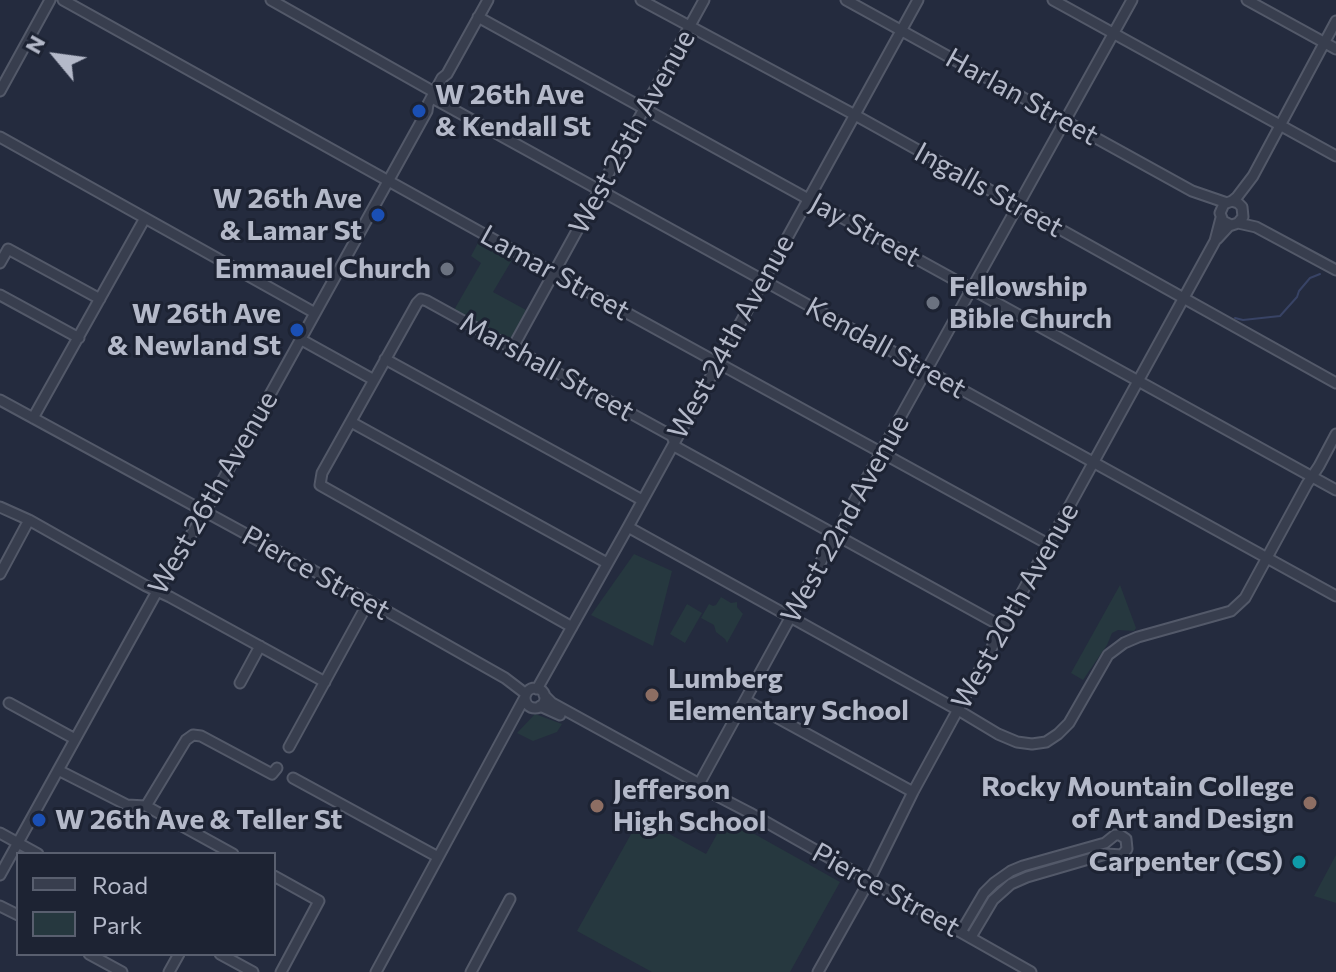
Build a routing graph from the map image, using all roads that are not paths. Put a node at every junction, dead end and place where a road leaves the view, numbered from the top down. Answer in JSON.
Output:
{"nodes":[{"id":1,"x":50,"y":0,"type":"edge"},
{"id":2,"x":63,"y":0,"type":"edge"},
{"id":3,"x":271,"y":0,"type":"edge"},
{"id":4,"x":488,"y":0,"type":"edge"},
{"id":5,"x":641,"y":0,"type":"edge"},
{"id":6,"x":704,"y":0,"type":"edge"},
{"id":7,"x":846,"y":0,"type":"edge"},
{"id":8,"x":918,"y":0,"type":"edge"},
{"id":9,"x":1053,"y":0,"type":"edge"},
{"id":10,"x":1132,"y":0,"type":"edge"},
{"id":11,"x":1247,"y":0,"type":"edge"},
{"id":12,"x":478,"y":17,"type":"junction"},
{"id":13,"x":1336,"y":21,"type":"edge"},
{"id":14,"x":689,"y":27,"type":"junction"},
{"id":15,"x":901,"y":30,"type":"junction"},
{"id":16,"x":1113,"y":33,"type":"junction"},
{"id":17,"x":1324,"y":43,"type":"junction"},
{"id":18,"x":1336,"y":49,"type":"edge"},
{"id":19,"x":0,"y":91,"type":"edge"},
{"id":20,"x":435,"y":96,"type":"junction"},
{"id":21,"x":644,"y":109,"type":"junction"},
{"id":22,"x":855,"y":115,"type":"junction"},
{"id":23,"x":1064,"y":121,"type":"junction"},
{"id":24,"x":1280,"y":124,"type":"junction"},
{"id":25,"x":0,"y":137,"type":"edge"},
{"id":26,"x":1336,"y":156,"type":"edge"},
{"id":27,"x":1253,"y":176,"type":"junction"},
{"id":28,"x":388,"y":180,"type":"junction"},
{"id":29,"x":599,"y":191,"type":"junction"},
{"id":30,"x":1199,"y":194,"type":"junction"},
{"id":31,"x":808,"y":198,"type":"junction"},
{"id":32,"x":1229,"y":202,"type":"junction"},
{"id":33,"x":1017,"y":207,"type":"junction"},
{"id":34,"x":1243,"y":210,"type":"junction"},
{"id":35,"x":1221,"y":216,"type":"junction"},
{"id":36,"x":145,"y":218,"type":"junction"},
{"id":37,"x":1235,"y":224,"type":"junction"},
{"id":38,"x":1256,"y":227,"type":"junction"},
{"id":39,"x":1215,"y":241,"type":"junction"},
{"id":40,"x":0,"y":263,"type":"edge"},
{"id":41,"x":1336,"y":270,"type":"edge"},
{"id":42,"x":554,"y":273,"type":"junction"},
{"id":43,"x":763,"y":280,"type":"junction"},
{"id":44,"x":972,"y":290,"type":"junction"},
{"id":45,"x":0,"y":295,"type":"edge"},
{"id":46,"x":1184,"y":298,"type":"junction"},
{"id":47,"x":100,"y":299,"type":"junction"},
{"id":48,"x":315,"y":313,"type":"junction"},
{"id":49,"x":79,"y":338,"type":"junction"},
{"id":50,"x":300,"y":339,"type":"junction"},
{"id":51,"x":513,"y":347,"type":"junction"},
{"id":52,"x":385,"y":359,"type":"junction"},
{"id":53,"x":719,"y":362,"type":"junction"},
{"id":54,"x":927,"y":371,"type":"junction"},
{"id":55,"x":374,"y":380,"type":"junction"},
{"id":56,"x":1138,"y":381,"type":"junction"},
{"id":57,"x":1336,"y":383,"type":"edge"},
{"id":58,"x":0,"y":400,"type":"edge"},
{"id":59,"x":33,"y":418,"type":"junction"},
{"id":60,"x":351,"y":422,"type":"junction"},
{"id":61,"x":1336,"y":434,"type":"edge"},
{"id":62,"x":674,"y":443,"type":"junction"},
{"id":63,"x":881,"y":452,"type":"junction"},
{"id":64,"x":1093,"y":463,"type":"junction"},
{"id":65,"x":1312,"y":477,"type":"junction"},
{"id":66,"x":1336,"y":490,"type":"edge"},
{"id":67,"x":642,"y":500,"type":"junction"},
{"id":68,"x":0,"y":507,"type":"edge"},
{"id":69,"x":205,"y":512,"type":"junction"},
{"id":70,"x":29,"y":520,"type":"junction"},
{"id":71,"x":628,"y":527,"type":"junction"},
{"id":72,"x":835,"y":535,"type":"junction"},
{"id":73,"x":1048,"y":544,"type":"junction"},
{"id":74,"x":1267,"y":558,"type":"junction"},
{"id":75,"x":607,"y":563,"type":"junction"},
{"id":76,"x":0,"y":574,"type":"edge"},
{"id":77,"x":157,"y":591,"type":"junction"},
{"id":78,"x":1336,"y":596,"type":"edge"},
{"id":79,"x":369,"y":601,"type":"junction"},
{"id":80,"x":790,"y":619,"type":"junction"},
{"id":81,"x":572,"y":627,"type":"junction"},
{"id":82,"x":1003,"y":627,"type":"junction"},
{"id":83,"x":260,"y":646,"type":"junction"},
{"id":84,"x":325,"y":682,"type":"junction"},
{"id":85,"x":240,"y":683,"type":"dead end"},
{"id":86,"x":535,"y":692,"type":"junction"},
{"id":87,"x":745,"y":700,"type":"junction"},
{"id":88,"x":9,"y":703,"type":"dead end"},
{"id":89,"x":536,"y":706,"type":"junction"},
{"id":90,"x":958,"y":710,"type":"junction"},
{"id":91,"x":514,"y":718,"type":"junction"},
{"id":92,"x":75,"y":739,"type":"junction"},
{"id":93,"x":289,"y":747,"type":"dead end"},
{"id":94,"x":58,"y":770,"type":"junction"},
{"id":95,"x":275,"y":771,"type":"dead end"},
{"id":96,"x":293,"y":778,"type":"dead end"},
{"id":97,"x":698,"y":786,"type":"junction"},
{"id":98,"x":913,"y":792,"type":"junction"},
{"id":99,"x":146,"y":806,"type":"junction"},
{"id":100,"x":0,"y":833,"type":"edge"},
{"id":101,"x":18,"y":843,"type":"junction"},
{"id":102,"x":34,"y":852,"type":"edge"},
{"id":103,"x":229,"y":852,"type":"edge"},
{"id":104,"x":438,"y":857,"type":"junction"},
{"id":105,"x":0,"y":875,"type":"edge"},
{"id":106,"x":276,"y":877,"type":"edge"},
{"id":107,"x":869,"y":881,"type":"junction"},
{"id":108,"x":510,"y":899,"type":"dead end"},
{"id":109,"x":966,"y":935,"type":"junction"},
{"id":110,"x":93,"y":956,"type":"edge"},
{"id":111,"x":224,"y":956,"type":"edge"},
{"id":112,"x":122,"y":972,"type":"edge"},
{"id":113,"x":253,"y":972,"type":"edge"},
{"id":114,"x":281,"y":972,"type":"edge"},
{"id":115,"x":376,"y":972,"type":"edge"},
{"id":116,"x":471,"y":972,"type":"edge"},
{"id":117,"x":818,"y":972,"type":"edge"},
{"id":118,"x":1031,"y":972,"type":"edge"}],
"edges":[{"from":1,"to":19,"type":"street"},
{"from":2,"to":28,"type":"street","name":"Lamar Street"},
{"from":3,"to":20,"type":"street","name":"Kendall Street"},
{"from":4,"to":12,"type":"street","name":"West 26th Avenue"},
{"from":5,"to":14,"type":"street","name":"Ingalls Street"},
{"from":6,"to":14,"type":"street","name":"West 25th Avenue"},
{"from":7,"to":15,"type":"street","name":"Harlan Street"},
{"from":8,"to":15,"type":"street","name":"West 24th Avenue"},
{"from":9,"to":16,"type":"street"},
{"from":10,"to":16,"type":"street","name":"West 22nd Avenue"},
{"from":11,"to":17,"type":"street"},
{"from":12,"to":20,"type":"street","name":"West 26th Avenue"},
{"from":12,"to":21,"type":"street","name":"Jay Street"},
{"from":13,"to":17,"type":"street"},
{"from":14,"to":21,"type":"street","name":"West 25th Avenue"},
{"from":14,"to":22,"type":"street","name":"Ingalls Street"},
{"from":15,"to":22,"type":"street","name":"West 24th Avenue"},
{"from":15,"to":23,"type":"street","name":"Harlan Street"},
{"from":16,"to":23,"type":"street","name":"West 22nd Avenue"},
{"from":16,"to":24,"type":"street"},
{"from":17,"to":18,"type":"street"},
{"from":17,"to":24,"type":"street"},
{"from":20,"to":28,"type":"street","name":"West 26th Avenue"},
{"from":20,"to":29,"type":"street","name":"Kendall Street"},
{"from":21,"to":29,"type":"street","name":"West 25th Avenue"},
{"from":21,"to":31,"type":"street","name":"Jay Street"},
{"from":22,"to":31,"type":"street","name":"West 24th Avenue"},
{"from":22,"to":33,"type":"street","name":"Ingalls Street"},
{"from":23,"to":30,"type":"street","name":"Harlan Street"},
{"from":23,"to":33,"type":"street","name":"West 22nd Avenue"},
{"from":24,"to":26,"type":"street"},
{"from":24,"to":27,"type":"street"},
{"from":25,"to":36,"type":"street"},
{"from":27,"to":32,"type":"street"},
{"from":27,"to":34,"type":"street"},
{"from":28,"to":42,"type":"street","name":"Lamar Street"},
{"from":28,"to":48,"type":"street","name":"West 26th Avenue"},
{"from":29,"to":42,"type":"street","name":"West 25th Avenue"},
{"from":29,"to":43,"type":"street","name":"Kendall Street"},
{"from":30,"to":32,"type":"street","name":"Harlan Street"},
{"from":30,"to":35,"type":"street","name":"Harlan Street"},
{"from":31,"to":43,"type":"street","name":"West 24th Avenue"},
{"from":31,"to":44,"type":"street","name":"Jay Street"},
{"from":32,"to":34,"type":"street"},
{"from":32,"to":35,"type":"street"},
{"from":33,"to":44,"type":"street","name":"West 22nd Avenue"},
{"from":33,"to":46,"type":"street","name":"Ingalls Street"},
{"from":34,"to":37,"type":"street"},
{"from":34,"to":38,"type":"street"},
{"from":35,"to":37,"type":"street"},
{"from":35,"to":39,"type":"street","name":"West 20th Avenue"},
{"from":36,"to":47,"type":"street"},
{"from":36,"to":48,"type":"street"},
{"from":37,"to":38,"type":"street"},
{"from":37,"to":39,"type":"street","name":"West 20th Avenue"},
{"from":38,"to":41,"type":"street"},
{"from":39,"to":46,"type":"street","name":"West 20th Avenue"},
{"from":40,"to":47,"type":"street"},
{"from":42,"to":51,"type":"street","name":"West 25th Avenue"},
{"from":42,"to":53,"type":"street","name":"Lamar Street"},
{"from":43,"to":53,"type":"street","name":"West 24th Avenue"},
{"from":43,"to":54,"type":"street","name":"Kendall Street"},
{"from":44,"to":54,"type":"street","name":"West 22nd Avenue"},
{"from":44,"to":56,"type":"street","name":"Jay Street"},
{"from":45,"to":49,"type":"street"},
{"from":46,"to":56,"type":"street","name":"West 20th Avenue"},
{"from":46,"to":57,"type":"street","name":"Ingalls Street"},
{"from":47,"to":49,"type":"street"},
{"from":48,"to":50,"type":"street","name":"West 26th Avenue"},
{"from":49,"to":59,"type":"street"},
{"from":50,"to":55,"type":"street"},
{"from":50,"to":69,"type":"street","name":"West 26th Avenue"},
{"from":51,"to":52,"type":"street","name":"Marshall Street"},
{"from":51,"to":62,"type":"street","name":"Marshall Street"},
{"from":52,"to":55,"type":"street"},
{"from":52,"to":67,"type":"street"},
{"from":53,"to":62,"type":"street","name":"West 24th Avenue"},
{"from":53,"to":63,"type":"street","name":"Lamar Street"},
{"from":54,"to":63,"type":"street","name":"West 22nd Avenue"},
{"from":54,"to":64,"type":"street","name":"Kendall Street"},
{"from":55,"to":60,"type":"street"},
{"from":56,"to":64,"type":"street","name":"West 20th Avenue"},
{"from":56,"to":65,"type":"street","name":"Jay Street"},
{"from":58,"to":59,"type":"street","name":"Pierce Street"},
{"from":59,"to":69,"type":"street","name":"Pierce Street"},
{"from":60,"to":75,"type":"street"},
{"from":60,"to":81,"type":"street"},
{"from":61,"to":65,"type":"street"},
{"from":62,"to":67,"type":"street","name":"West 24th Avenue"},
{"from":62,"to":72,"type":"street","name":"Marshall Street"},
{"from":63,"to":72,"type":"street","name":"West 22nd Avenue"},
{"from":63,"to":73,"type":"street","name":"Lamar Street"},
{"from":64,"to":73,"type":"street","name":"West 20th Avenue"},
{"from":64,"to":74,"type":"street","name":"Kendall Street"},
{"from":65,"to":66,"type":"street","name":"Jay Street"},
{"from":65,"to":74,"type":"street"},
{"from":67,"to":71,"type":"street","name":"West 24th Avenue"},
{"from":68,"to":70,"type":"street"},
{"from":69,"to":77,"type":"street","name":"West 26th Avenue"},
{"from":69,"to":79,"type":"street","name":"Pierce Street"},
{"from":70,"to":76,"type":"street"},
{"from":70,"to":77,"type":"street"},
{"from":71,"to":75,"type":"street","name":"West 24th Avenue"},
{"from":71,"to":80,"type":"street"},
{"from":72,"to":80,"type":"street","name":"West 22nd Avenue"},
{"from":72,"to":82,"type":"street","name":"Marshall Street"},
{"from":73,"to":82,"type":"street","name":"West 20th Avenue"},
{"from":74,"to":78,"type":"street","name":"Kendall Street"},
{"from":74,"to":90,"type":"street"},
{"from":75,"to":81,"type":"street","name":"West 24th Avenue"},
{"from":77,"to":83,"type":"street"},
{"from":77,"to":92,"type":"street","name":"West 26th Avenue"},
{"from":79,"to":84,"type":"street"},
{"from":79,"to":86,"type":"street","name":"Pierce Street"},
{"from":80,"to":87,"type":"street","name":"West 22nd Avenue"},
{"from":80,"to":90,"type":"street"},
{"from":81,"to":86,"type":"street","name":"West 24th Avenue"},
{"from":82,"to":90,"type":"street","name":"West 20th Avenue"},
{"from":83,"to":84,"type":"street"},
{"from":83,"to":85,"type":"street"},
{"from":84,"to":93,"type":"street"},
{"from":86,"to":89,"type":"street"},
{"from":86,"to":89,"type":"street"},
{"from":86,"to":91,"type":"street","name":"West 24th Avenue"},
{"from":86,"to":97,"type":"street","name":"Pierce Street"},
{"from":87,"to":97,"type":"street","name":"West 22nd Avenue"},
{"from":87,"to":98,"type":"street"},
{"from":88,"to":92,"type":"street"},
{"from":89,"to":91,"type":"street","name":"West 24th Avenue"},
{"from":89,"to":97,"type":"street","name":"Pierce Street"},
{"from":90,"to":98,"type":"street","name":"West 20th Avenue"},
{"from":91,"to":104,"type":"street","name":"West 24th Avenue"},
{"from":92,"to":94,"type":"street","name":"West 26th Avenue"},
{"from":94,"to":99,"type":"street"},
{"from":94,"to":101,"type":"street","name":"West 26th Avenue"},
{"from":95,"to":99,"type":"street"},
{"from":96,"to":104,"type":"street"},
{"from":97,"to":107,"type":"street","name":"Pierce Street"},
{"from":98,"to":107,"type":"street","name":"West 20th Avenue"},
{"from":99,"to":103,"type":"street"},
{"from":100,"to":101,"type":"street"},
{"from":101,"to":102,"type":"street"},
{"from":101,"to":105,"type":"street","name":"West 26th Avenue"},
{"from":104,"to":115,"type":"street","name":"West 24th Avenue"},
{"from":106,"to":114,"type":"street"},
{"from":107,"to":109,"type":"street","name":"Pierce Street"},
{"from":107,"to":117,"type":"street","name":"West 20th Avenue"},
{"from":108,"to":116,"type":"street"},
{"from":109,"to":109,"type":"street"},
{"from":109,"to":118,"type":"street","name":"Pierce Street"},
{"from":110,"to":112,"type":"street"},
{"from":111,"to":113,"type":"street"}]}
